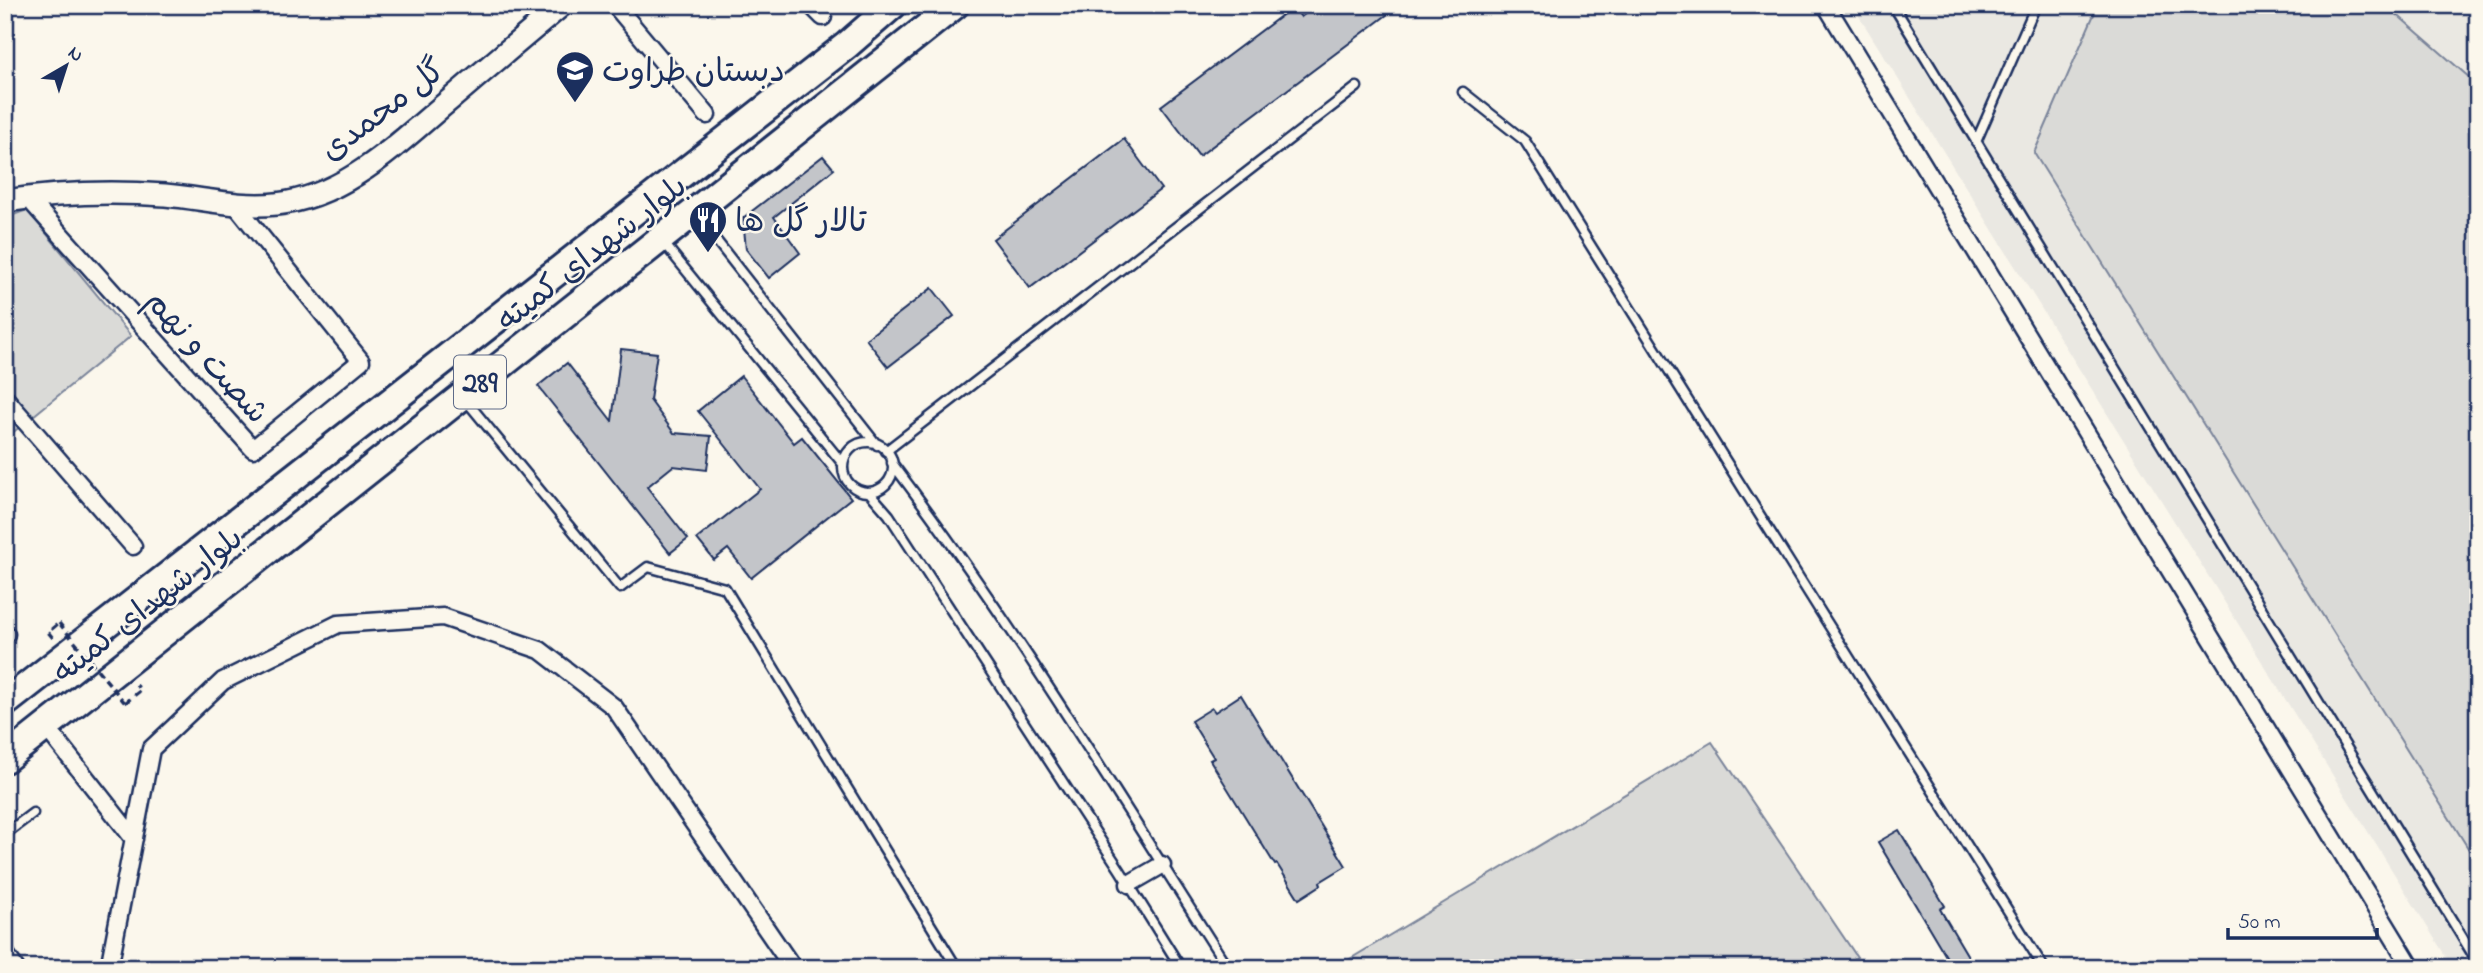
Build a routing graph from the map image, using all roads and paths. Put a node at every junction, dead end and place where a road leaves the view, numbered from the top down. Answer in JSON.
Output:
{"nodes":[{"id":1,"x":562,"y":5,"type":"edge"},
{"id":2,"x":615,"y":5,"type":"edge"},
{"id":3,"x":893,"y":5,"type":"edge"},
{"id":4,"x":955,"y":5,"type":"edge"},
{"id":5,"x":1826,"y":5,"type":"edge"},
{"id":6,"x":1893,"y":5,"type":"edge"},
{"id":7,"x":2036,"y":5,"type":"edge"},
{"id":8,"x":1357,"y":87,"type":"dead end"},
{"id":9,"x":1463,"y":92,"type":"dead end"},
{"id":10,"x":707,"y":115,"type":"dead end"},
{"id":11,"x":1976,"y":142,"type":"junction"},
{"id":12,"x":28,"y":198,"type":"junction"},
{"id":13,"x":5,"y":201,"type":"edge"},
{"id":14,"x":235,"y":204,"type":"junction"},
{"id":15,"x":694,"y":213,"type":"junction"},
{"id":16,"x":661,"y":240,"type":"junction"},
{"id":17,"x":462,"y":396,"type":"junction"},
{"id":18,"x":5,"y":398,"type":"edge"},
{"id":19,"x":877,"y":445,"type":"junction"},
{"id":20,"x":886,"y":451,"type":"junction"},
{"id":21,"x":892,"y":463,"type":"junction"},
{"id":22,"x":843,"y":464,"type":"junction"},
{"id":23,"x":869,"y":492,"type":"junction"},
{"id":24,"x":133,"y":546,"type":"dead end"},
{"id":25,"x":48,"y":632,"type":"dead end"},
{"id":26,"x":141,"y":690,"type":"dead end"},
{"id":27,"x":6,"y":702,"type":"edge"},
{"id":28,"x":46,"y":727,"type":"junction"},
{"id":29,"x":5,"y":759,"type":"edge"},
{"id":30,"x":33,"y":813,"type":"dead end"},
{"id":31,"x":5,"y":834,"type":"edge"},
{"id":32,"x":134,"y":839,"type":"junction"},
{"id":33,"x":1162,"y":865,"type":"junction"},
{"id":34,"x":1129,"y":884,"type":"junction"},
{"id":35,"x":5,"y":946,"type":"edge"},
{"id":36,"x":2478,"y":963,"type":"edge"},
{"id":37,"x":20,"y":968,"type":"edge"},
{"id":38,"x":109,"y":968,"type":"edge"},
{"id":39,"x":793,"y":968,"type":"edge"},
{"id":40,"x":957,"y":968,"type":"edge"},
{"id":41,"x":1181,"y":968,"type":"edge"},
{"id":42,"x":1228,"y":968,"type":"edge"},
{"id":43,"x":2044,"y":968,"type":"edge"},
{"id":44,"x":2412,"y":968,"type":"edge"}],
"edges":[{"from":1,"to":14,"type":"street","name":"گل محمدی"},
{"from":2,"to":10,"type":"street"},
{"from":3,"to":27,"type":"main road","name":"بلوار شهدای کمیته","number":"289"},
{"from":4,"to":15,"type":"main road","name":"بلوار شهدای کمیته","number":"289"},
{"from":5,"to":44,"type":"street"},
{"from":6,"to":11,"type":"lane"},
{"from":7,"to":11,"type":"lane"},
{"from":8,"to":20,"type":"lane"},
{"from":9,"to":43,"type":"lane"},
{"from":11,"to":36,"type":"lane"},
{"from":12,"to":13,"type":"street","name":"گل محمدی"},
{"from":12,"to":14,"type":"street","name":"گل محمدی"},
{"from":12,"to":14,"type":"street","name":"شصت و نهم"},
{"from":15,"to":16,"type":"main road","name":"بلوار شهدای کمیته","number":"289"},
{"from":15,"to":19,"type":"lane"},
{"from":16,"to":17,"type":"main road","name":"بلوار شهدای کمیته","number":"289"},
{"from":16,"to":22,"type":"lane"},
{"from":17,"to":28,"type":"main road","name":"بلوار شهدای کمیته","number":"289"},
{"from":17,"to":40,"type":"lane"},
{"from":18,"to":24,"type":"street"},
{"from":19,"to":20,"type":"lane"},
{"from":19,"to":22,"type":"lane"},
{"from":20,"to":21,"type":"lane"},
{"from":21,"to":23,"type":"lane"},
{"from":21,"to":33,"type":"lane"},
{"from":22,"to":23,"type":"lane"},
{"from":23,"to":34,"type":"lane"},
{"from":25,"to":26,"type":"path","bridge":true},
{"from":28,"to":29,"type":"main road","name":"بلوار شهدای کمیته","number":"289"},
{"from":28,"to":32,"type":"street"},
{"from":30,"to":31,"type":"lane"},
{"from":32,"to":38,"type":"street"},
{"from":32,"to":39,"type":"street"},
{"from":33,"to":34,"type":"street"},
{"from":33,"to":42,"type":"lane"},
{"from":34,"to":41,"type":"lane"},
{"from":35,"to":37,"type":"lane"}]}
